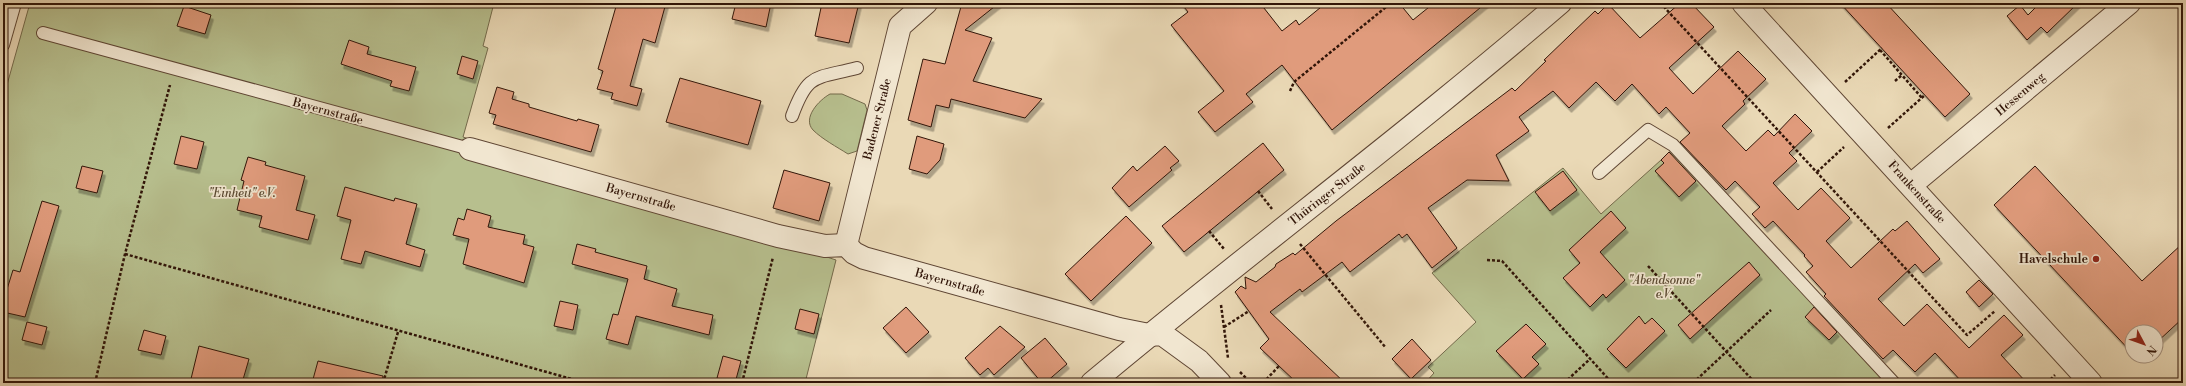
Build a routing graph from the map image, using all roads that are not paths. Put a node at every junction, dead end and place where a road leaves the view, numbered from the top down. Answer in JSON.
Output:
{"nodes":[{"id":1,"x":14,"y":3,"type":"edge"},
{"id":2,"x":926,"y":3,"type":"edge"},
{"id":3,"x":1560,"y":3,"type":"edge"},
{"id":4,"x":1743,"y":3,"type":"edge"},
{"id":5,"x":2129,"y":3,"type":"edge"},
{"id":6,"x":43,"y":33,"type":"dead end"},
{"id":7,"x":3,"y":45,"type":"edge"},
{"id":8,"x":857,"y":68,"type":"dead end"},
{"id":9,"x":792,"y":116,"type":"dead end"},
{"id":10,"x":470,"y":149,"type":"joint"},
{"id":11,"x":1598,"y":173,"type":"dead end"},
{"id":12,"x":1911,"y":185,"type":"junction"},
{"id":13,"x":846,"y":245,"type":"junction"},
{"id":14,"x":1149,"y":335,"type":"junction"},
{"id":15,"x":1092,"y":383,"type":"edge"},
{"id":16,"x":1220,"y":383,"type":"edge"},
{"id":17,"x":1894,"y":383,"type":"edge"},
{"id":18,"x":2091,"y":383,"type":"edge"}],
"edges":[{"from":1,"to":7,"type":"lane"},
{"from":2,"to":13,"type":"street","name":"Badener Straße"},
{"from":3,"to":14,"type":"street","name":"Thüringer Straße"},
{"from":4,"to":12,"type":"street","name":"Frankenstraße"},
{"from":5,"to":12,"type":"street","name":"Hessenweg"},
{"from":6,"to":10,"type":"lane","name":"Bayernstraße"},
{"from":8,"to":9,"type":"lane"},
{"from":10,"to":13,"type":"street","name":"Bayernstraße"},
{"from":11,"to":17,"type":"lane"},
{"from":12,"to":18,"type":"street","name":"Frankenstraße"},
{"from":13,"to":14,"type":"street","name":"Bayernstraße"},
{"from":14,"to":15,"type":"street","name":"Thüringer Straße"},
{"from":14,"to":16,"type":"street","name":"Bayernstraße"}]}
